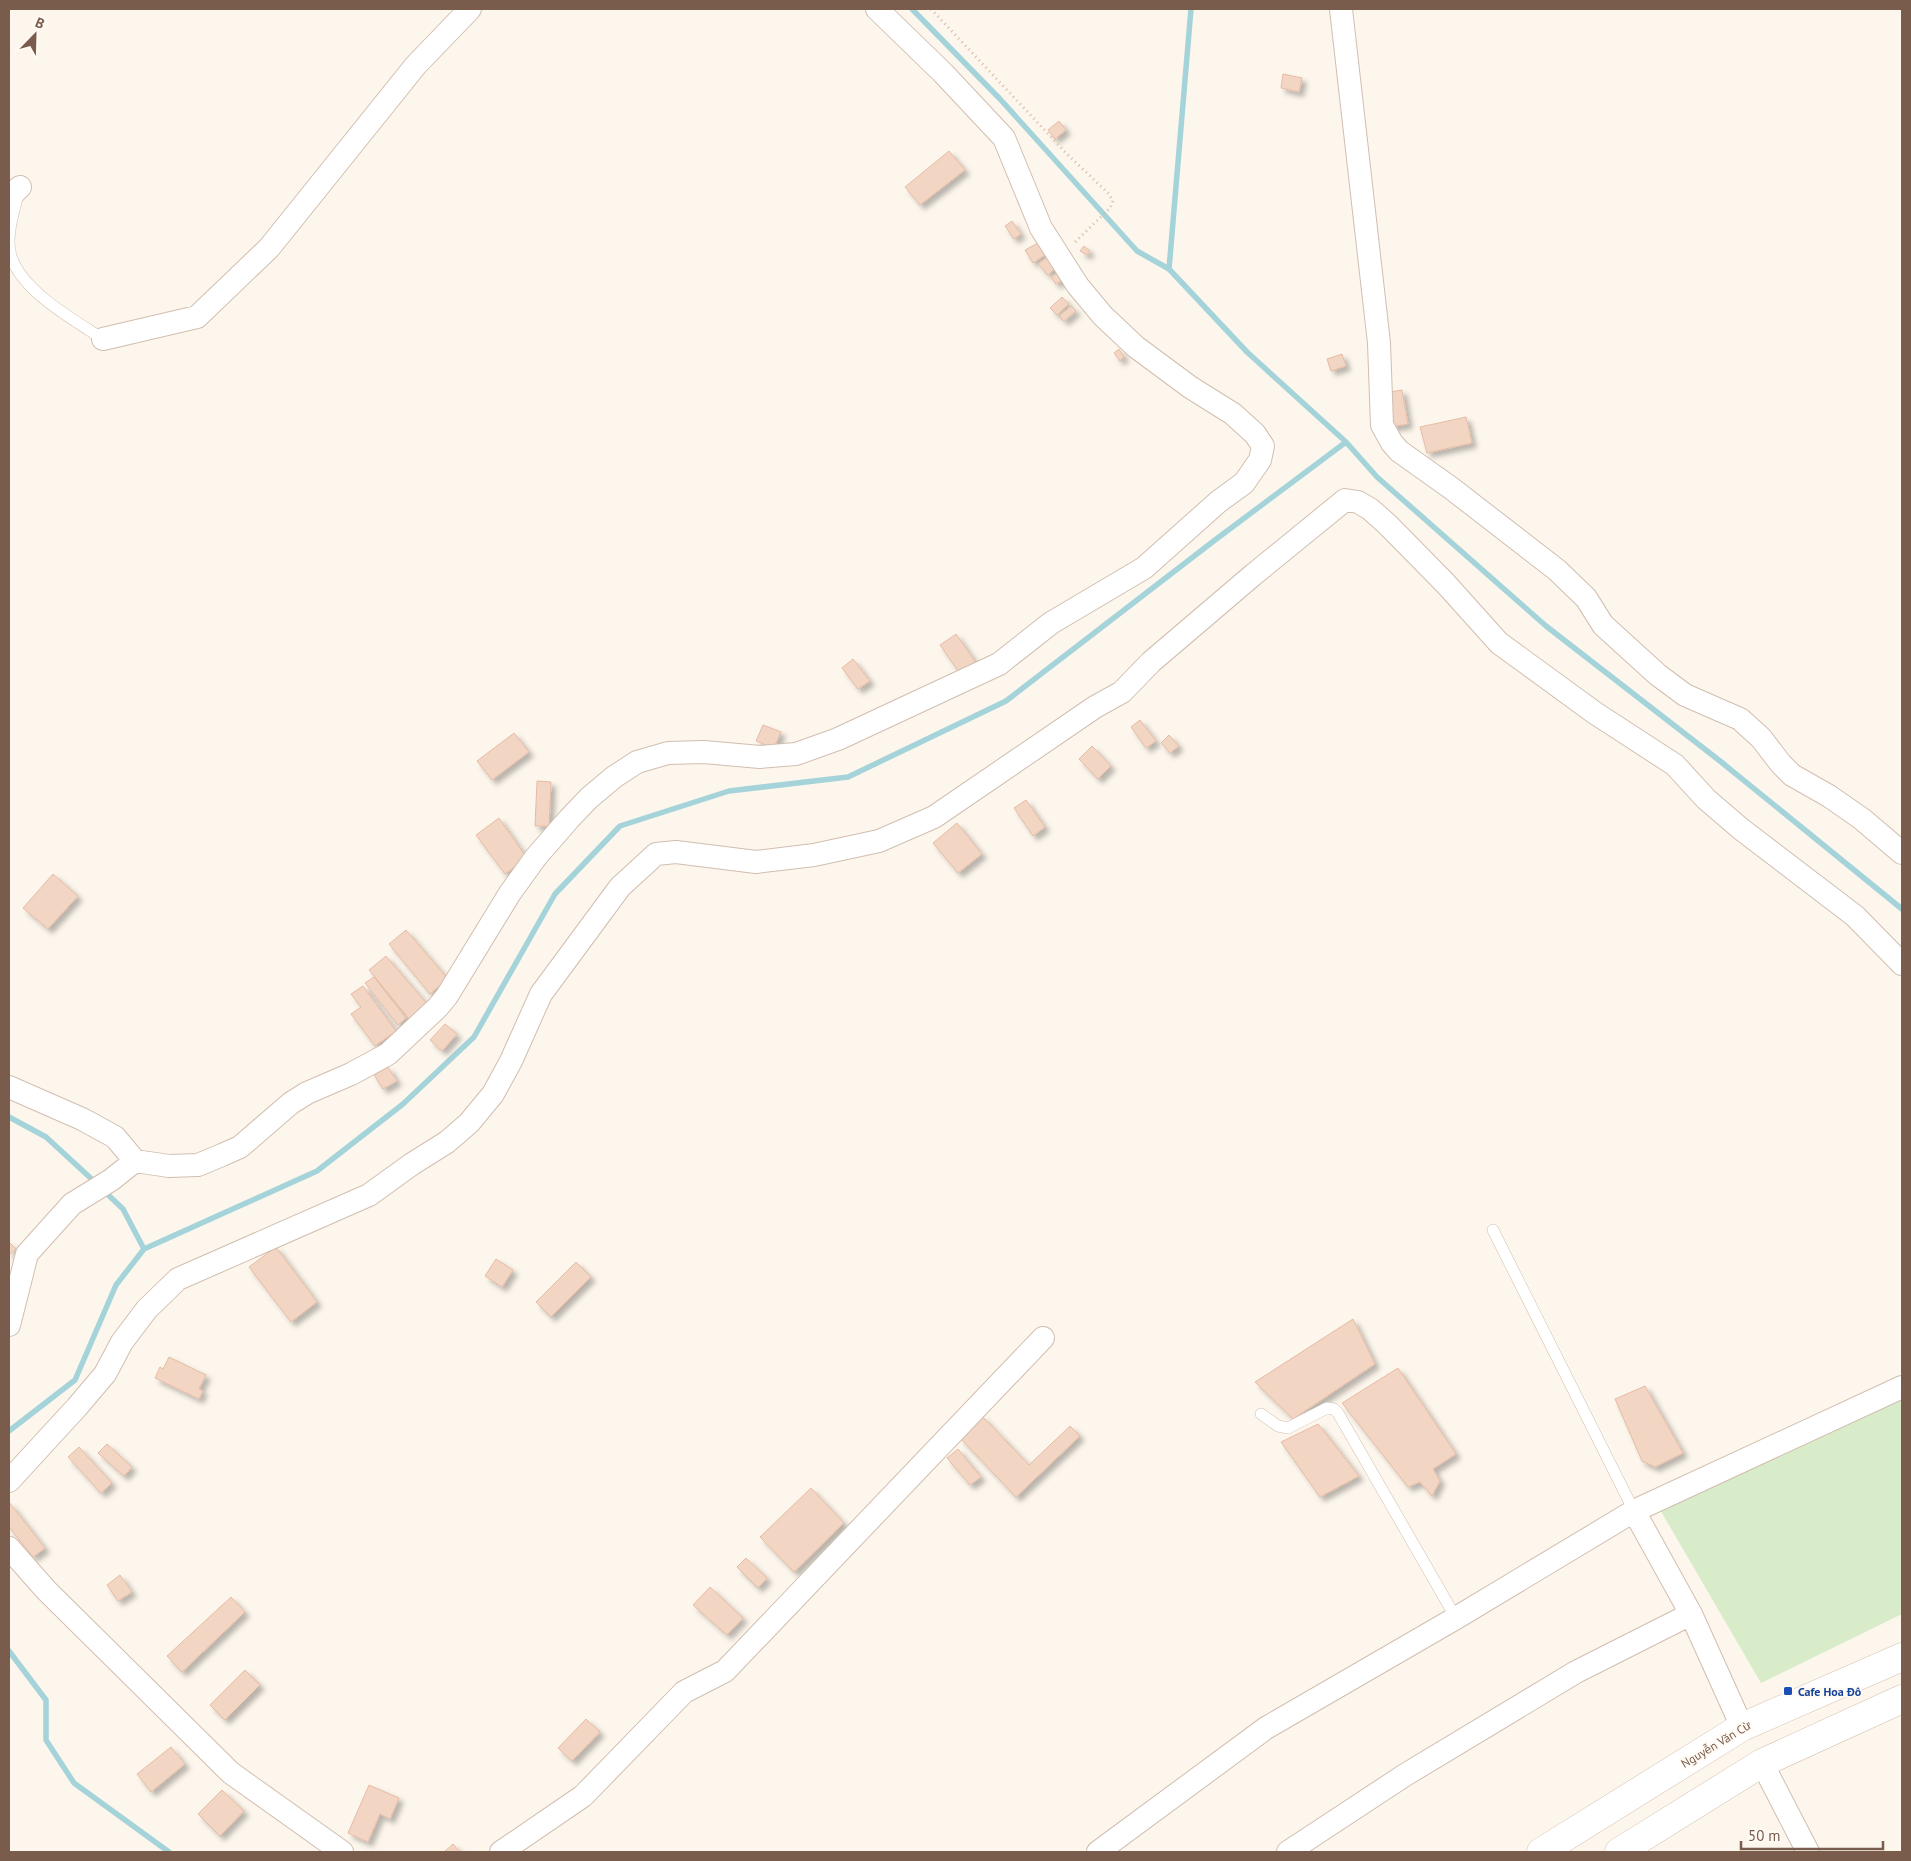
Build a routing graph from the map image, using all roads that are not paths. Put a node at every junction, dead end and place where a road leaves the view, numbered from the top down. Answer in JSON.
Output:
{"nodes":[{"id":1,"x":470,"y":9,"type":"edge"},
{"id":2,"x":877,"y":9,"type":"edge"},
{"id":3,"x":1341,"y":9,"type":"edge"},
{"id":4,"x":14,"y":192,"type":"edge"},
{"id":5,"x":104,"y":339,"type":"joint"},
{"id":6,"x":1902,"y":853,"type":"edge"},
{"id":7,"x":1902,"y":964,"type":"edge"},
{"id":8,"x":9,"y":1087,"type":"edge"},
{"id":9,"x":135,"y":1160,"type":"junction"},
{"id":10,"x":1493,"y":1230,"type":"dead end"},
{"id":11,"x":9,"y":1325,"type":"edge"},
{"id":12,"x":1043,"y":1338,"type":"dead end"},
{"id":13,"x":1902,"y":1387,"type":"edge"},
{"id":14,"x":1262,"y":1414,"type":"dead end"},
{"id":15,"x":9,"y":1482,"type":"edge"},
{"id":16,"x":1634,"y":1511,"type":"junction"},
{"id":17,"x":9,"y":1548,"type":"edge"},
{"id":18,"x":1691,"y":1614,"type":"junction"},
{"id":19,"x":1456,"y":1618,"type":"junction"},
{"id":20,"x":1902,"y":1657,"type":"edge"},
{"id":21,"x":1902,"y":1699,"type":"edge"},
{"id":22,"x":1742,"y":1727,"type":"junction"},
{"id":23,"x":1762,"y":1763,"type":"junction"},
{"id":24,"x":342,"y":1852,"type":"edge"},
{"id":25,"x":501,"y":1852,"type":"edge"},
{"id":26,"x":1098,"y":1852,"type":"edge"},
{"id":27,"x":1288,"y":1852,"type":"edge"},
{"id":28,"x":1542,"y":1852,"type":"edge"},
{"id":29,"x":1619,"y":1852,"type":"edge"},
{"id":30,"x":1808,"y":1852,"type":"edge"}],
"edges":[{"from":1,"to":5,"type":"street"},
{"from":2,"to":9,"type":"street"},
{"from":3,"to":6,"type":"street"},
{"from":4,"to":5,"type":"lane"},
{"from":7,"to":15,"type":"street"},
{"from":8,"to":9,"type":"street"},
{"from":9,"to":11,"type":"street"},
{"from":10,"to":16,"type":"lane"},
{"from":12,"to":25,"type":"street"},
{"from":13,"to":16,"type":"street"},
{"from":14,"to":19,"type":"lane"},
{"from":16,"to":18,"type":"street"},
{"from":16,"to":19,"type":"street"},
{"from":17,"to":24,"type":"street"},
{"from":18,"to":22,"type":"street"},
{"from":18,"to":27,"type":"street"},
{"from":19,"to":26,"type":"street"},
{"from":20,"to":22,"type":"main road","name":"Nguyễn Văn Cừ"},
{"from":21,"to":23,"type":"main road"},
{"from":22,"to":23,"type":"main road"},
{"from":22,"to":28,"type":"main road","name":"Nguyễn Văn Cừ"},
{"from":23,"to":29,"type":"main road"},
{"from":23,"to":30,"type":"street"}]}
